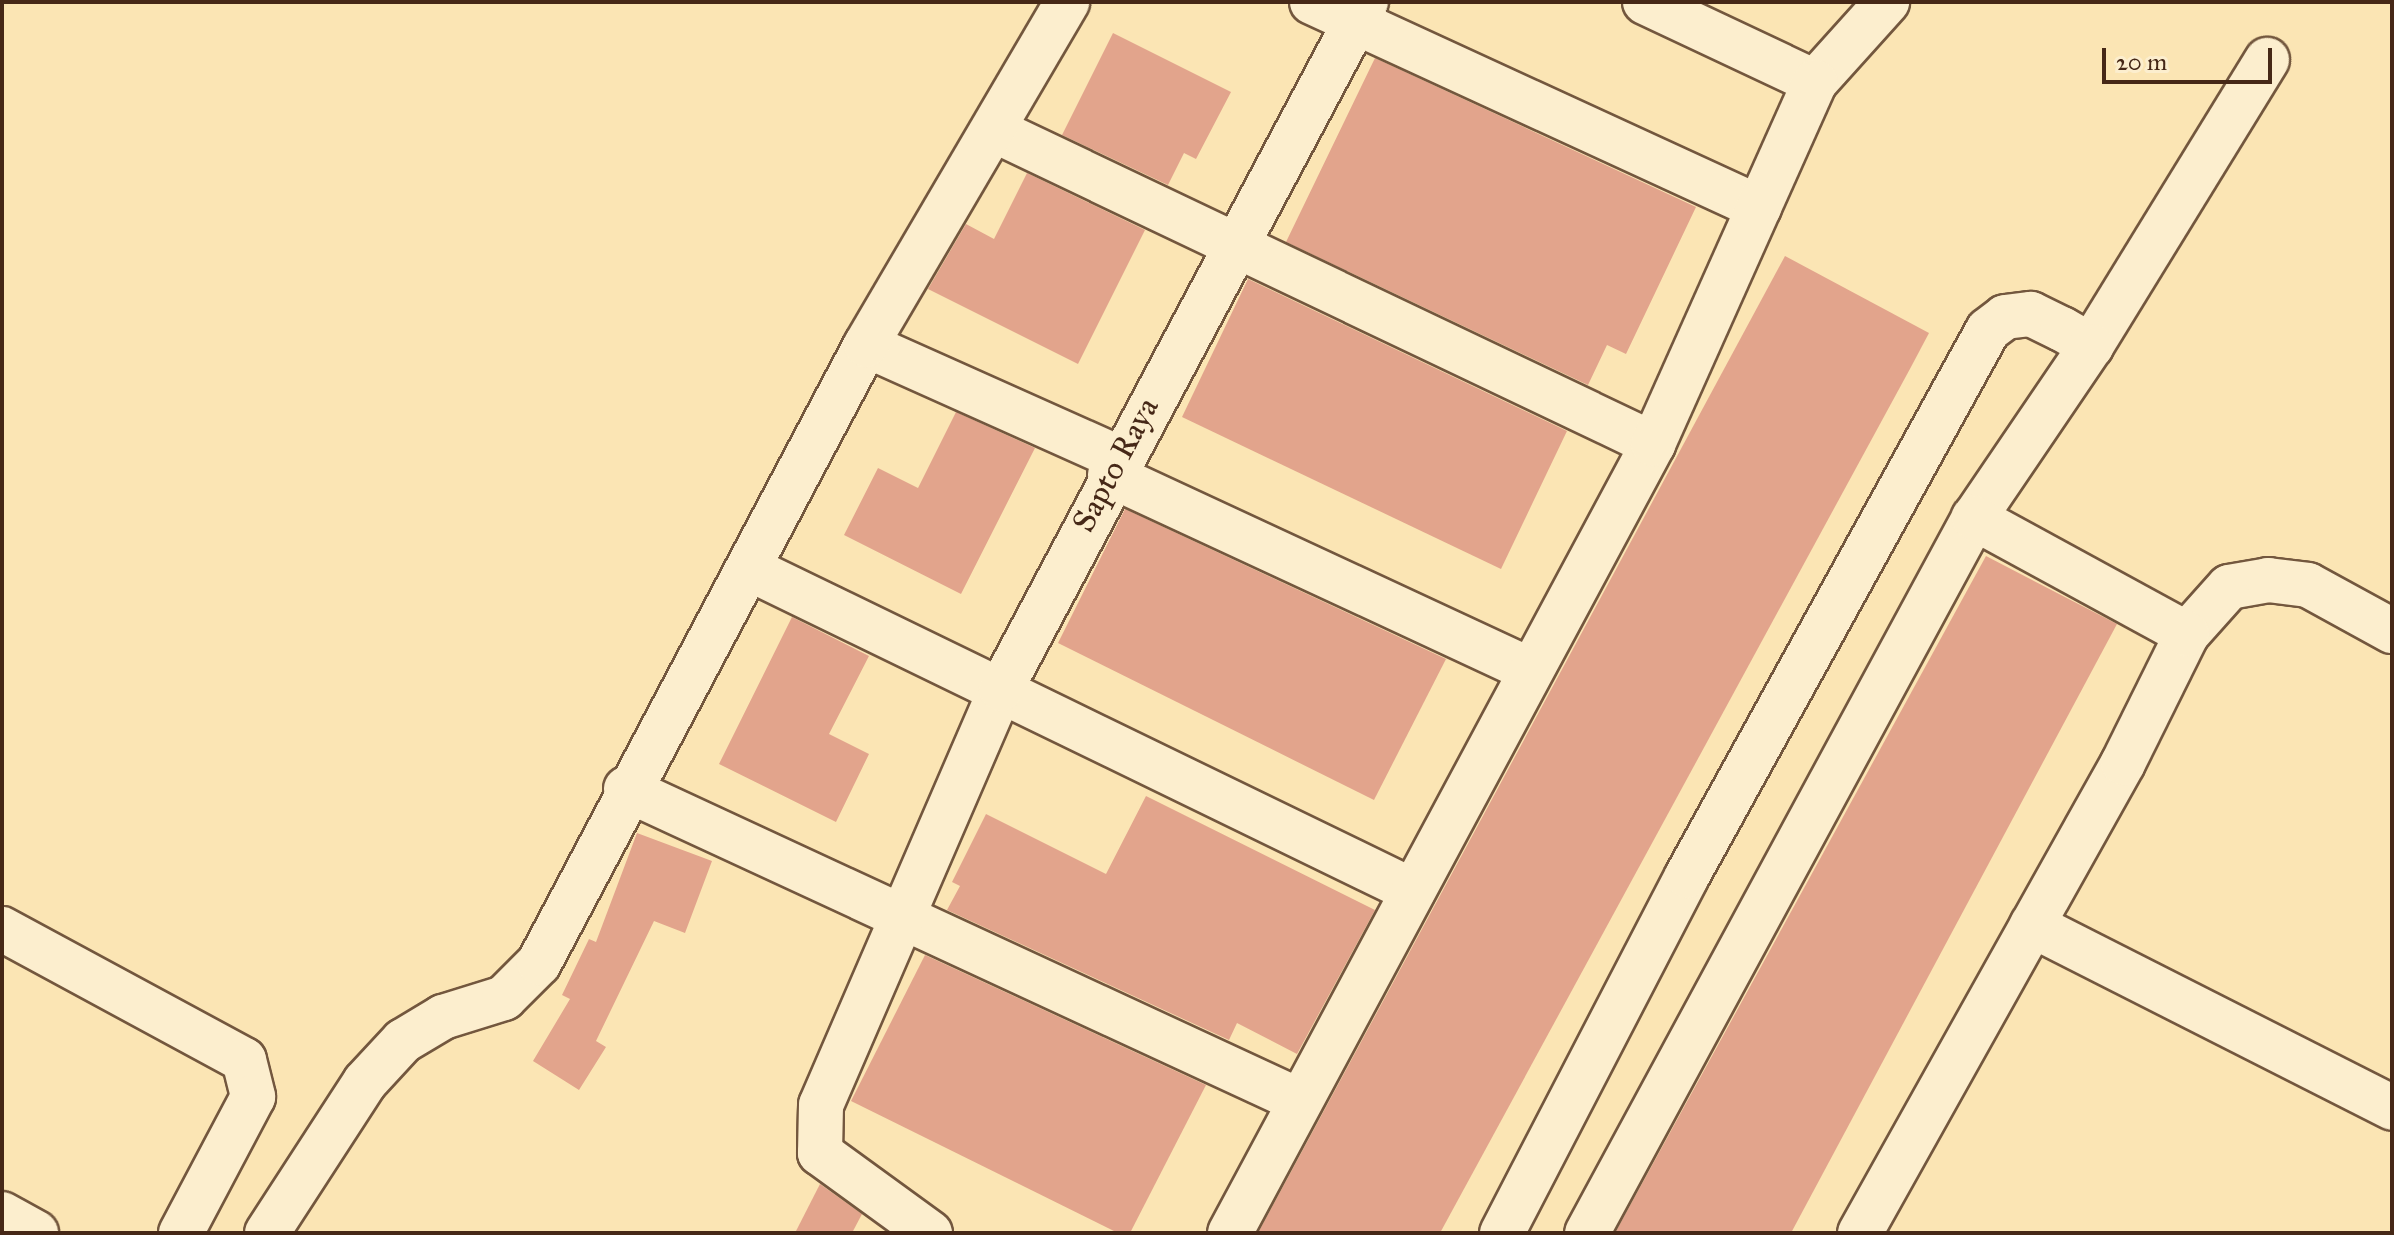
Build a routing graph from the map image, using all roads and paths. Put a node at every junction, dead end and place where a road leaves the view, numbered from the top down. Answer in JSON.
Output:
{"nodes":[{"id":1,"x":1067,"y":2,"type":"edge"},
{"id":2,"x":1312,"y":2,"type":"edge"},
{"id":3,"x":1645,"y":2,"type":"edge"},
{"id":4,"x":1887,"y":2,"type":"edge"},
{"id":5,"x":1360,"y":12,"type":"edge"},
{"id":6,"x":2267,"y":60,"type":"dead end"},
{"id":7,"x":1815,"y":82,"type":"junction"},
{"id":8,"x":996,"y":131,"type":"junction"},
{"id":9,"x":1759,"y":208,"type":"junction"},
{"id":10,"x":1234,"y":245,"type":"junction"},
{"id":11,"x":866,"y":345,"type":"junction"},
{"id":12,"x":2091,"y":346,"type":"junction"},
{"id":13,"x":1653,"y":444,"type":"junction"},
{"id":14,"x":1114,"y":466,"type":"junction"},
{"id":15,"x":1974,"y":518,"type":"junction"},
{"id":16,"x":750,"y":569,"type":"junction"},
{"id":17,"x":2392,"y":631,"type":"edge"},
{"id":18,"x":2187,"y":634,"type":"junction"},
{"id":19,"x":1530,"y":670,"type":"junction"},
{"id":20,"x":1001,"y":689,"type":"junction"},
{"id":21,"x":626,"y":789,"type":"junction"},
{"id":22,"x":1413,"y":891,"type":"junction"},
{"id":23,"x":900,"y":918,"type":"junction"},
{"id":24,"x":2032,"y":925,"type":"junction"},
{"id":25,"x":2,"y":929,"type":"edge"},
{"id":26,"x":1300,"y":1101,"type":"junction"},
{"id":27,"x":2392,"y":1108,"type":"edge"},
{"id":28,"x":2,"y":1214,"type":"edge"},
{"id":29,"x":36,"y":1233,"type":"edge"},
{"id":30,"x":181,"y":1233,"type":"edge"},
{"id":31,"x":267,"y":1233,"type":"edge"},
{"id":32,"x":930,"y":1233,"type":"edge"},
{"id":33,"x":1230,"y":1233,"type":"edge"},
{"id":34,"x":1502,"y":1233,"type":"edge"},
{"id":35,"x":1587,"y":1233,"type":"edge"},
{"id":36,"x":1860,"y":1233,"type":"edge"}],
"edges":[{"from":1,"to":8,"type":"street"},
{"from":2,"to":5,"type":"street"},
{"from":3,"to":7,"type":"street"},
{"from":4,"to":7,"type":"street"},
{"from":5,"to":9,"type":"street"},
{"from":5,"to":10,"type":"street","name":"Sapto Raya"},
{"from":6,"to":12,"type":"street"},
{"from":7,"to":9,"type":"street"},
{"from":8,"to":10,"type":"street"},
{"from":8,"to":11,"type":"street"},
{"from":9,"to":13,"type":"street"},
{"from":10,"to":13,"type":"street"},
{"from":10,"to":14,"type":"street","name":"Sapto Raya"},
{"from":11,"to":14,"type":"street"},
{"from":11,"to":16,"type":"street"},
{"from":12,"to":15,"type":"street"},
{"from":12,"to":34,"type":"street"},
{"from":13,"to":19,"type":"street"},
{"from":14,"to":19,"type":"street"},
{"from":14,"to":20,"type":"street","name":"Sapto Raya"},
{"from":15,"to":18,"type":"street"},
{"from":15,"to":35,"type":"street"},
{"from":16,"to":20,"type":"street"},
{"from":16,"to":21,"type":"street"},
{"from":17,"to":18,"type":"street"},
{"from":18,"to":24,"type":"street"},
{"from":19,"to":22,"type":"street"},
{"from":20,"to":22,"type":"street"},
{"from":20,"to":23,"type":"street","name":"Sapto Raya"},
{"from":21,"to":23,"type":"street"},
{"from":21,"to":31,"type":"street"},
{"from":22,"to":26,"type":"street"},
{"from":23,"to":26,"type":"street"},
{"from":23,"to":32,"type":"street","name":"Sapto Raya"},
{"from":24,"to":27,"type":"street"},
{"from":24,"to":36,"type":"street"},
{"from":25,"to":30,"type":"street"},
{"from":26,"to":33,"type":"street"},
{"from":28,"to":29,"type":"street"}]}
